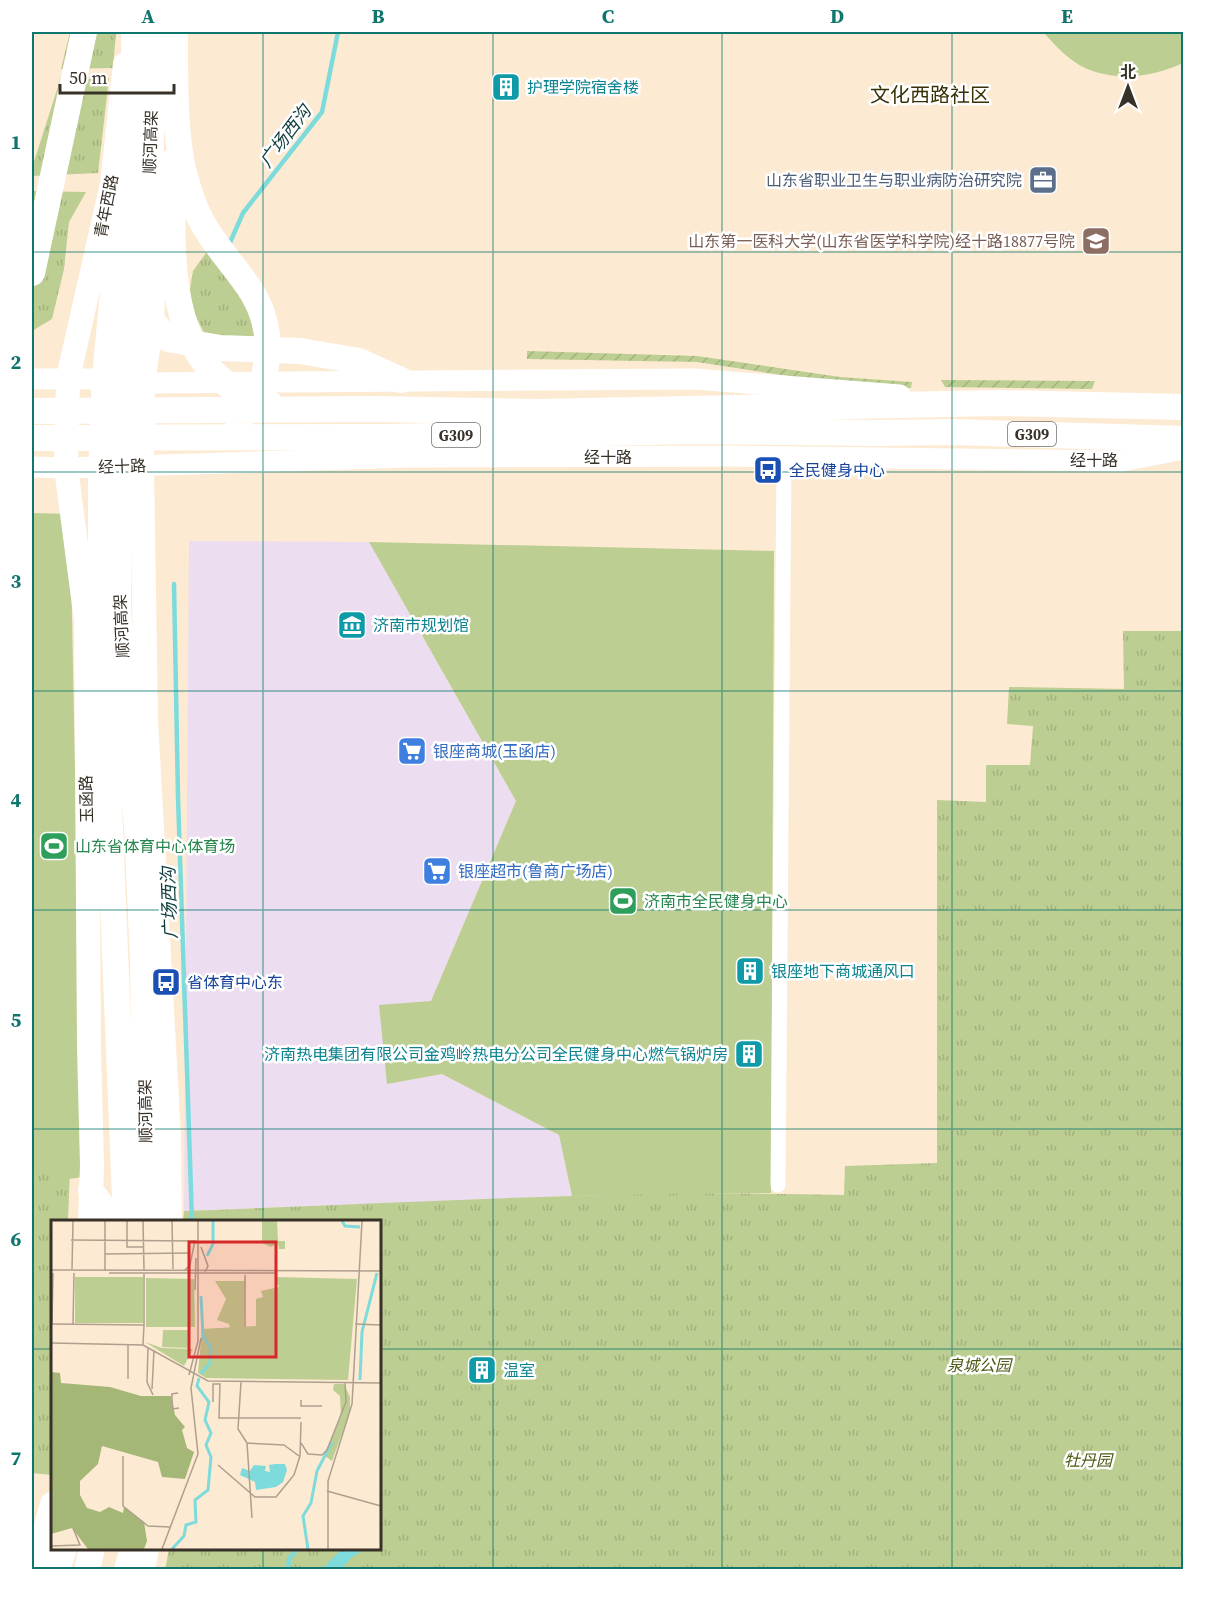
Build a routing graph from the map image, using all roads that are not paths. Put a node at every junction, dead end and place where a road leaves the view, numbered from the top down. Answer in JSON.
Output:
{"nodes":[{"id":1,"x":84,"y":32,"type":"edge"},
{"id":2,"x":129,"y":32,"type":"edge"},
{"id":3,"x":134,"y":32,"type":"edge"},
{"id":4,"x":167,"y":32,"type":"edge"},
{"id":5,"x":67,"y":107,"type":"junction"},
{"id":6,"x":32,"y":180,"type":"edge"},
{"id":7,"x":32,"y":273,"type":"edge"},
{"id":8,"x":152,"y":321,"type":"junction"},
{"id":9,"x":68,"y":378,"type":"junction"},
{"id":10,"x":32,"y":379,"type":"edge"},
{"id":11,"x":401,"y":380,"type":"junction"},
{"id":12,"x":524,"y":380,"type":"junction"},
{"id":13,"x":143,"y":383,"type":"junction"},
{"id":14,"x":999,"y":403,"type":"junction"},
{"id":15,"x":1184,"y":406,"type":"edge"},
{"id":16,"x":32,"y":411,"type":"edge"},
{"id":17,"x":309,"y":411,"type":"junction"},
{"id":18,"x":32,"y":438,"type":"edge"},
{"id":19,"x":158,"y":438,"type":"junction"},
{"id":20,"x":1184,"y":439,"type":"edge"},
{"id":21,"x":1184,"y":449,"type":"edge"},
{"id":22,"x":412,"y":457,"type":"junction"},
{"id":23,"x":784,"y":457,"type":"junction"},
{"id":24,"x":142,"y":466,"type":"junction"},
{"id":25,"x":32,"y":467,"type":"edge"},
{"id":26,"x":66,"y":468,"type":"junction"},
{"id":27,"x":165,"y":1060,"type":"junction"},
{"id":28,"x":90,"y":1065,"type":"junction"},
{"id":29,"x":778,"y":1185,"type":"dead end"},
{"id":30,"x":91,"y":1191,"type":"junction"},
{"id":31,"x":90,"y":1220,"type":"edge"},
{"id":32,"x":105,"y":1220,"type":"edge"},
{"id":33,"x":126,"y":1220,"type":"edge"},
{"id":34,"x":147,"y":1220,"type":"edge"},
{"id":35,"x":170,"y":1220,"type":"edge"},
{"id":36,"x":51,"y":1508,"type":"edge"},
{"id":37,"x":55,"y":1550,"type":"edge"},
{"id":38,"x":63,"y":1550,"type":"edge"},
{"id":39,"x":92,"y":1550,"type":"edge"},
{"id":40,"x":117,"y":1550,"type":"edge"},
{"id":41,"x":132,"y":1550,"type":"edge"},
{"id":42,"x":147,"y":1550,"type":"edge"},
{"id":43,"x":34,"y":1569,"type":"edge"},
{"id":44,"x":50,"y":1569,"type":"edge"},
{"id":45,"x":57,"y":1569,"type":"edge"},
{"id":46,"x":87,"y":1569,"type":"edge"},
{"id":47,"x":114,"y":1569,"type":"edge"},
{"id":48,"x":127,"y":1569,"type":"edge"},
{"id":49,"x":142,"y":1569,"type":"edge"}],
"edges":[{"from":1,"to":5,"type":"highway"},
{"from":2,"to":9,"type":"main road","name":"青年西路"},
{"from":3,"to":33,"type":"highway","name":"顺河高架"},
{"from":4,"to":8,"type":"main road"},
{"from":4,"to":17,"type":"highway"},
{"from":4,"to":19,"type":"highway"},
{"from":4,"to":34,"type":"highway","name":"顺河高架"},
{"from":5,"to":6,"type":"highway"},
{"from":5,"to":7,"type":"highway"},
{"from":8,"to":11,"type":"highway"},
{"from":8,"to":13,"type":"main road"},
{"from":9,"to":10,"type":"main road"},
{"from":9,"to":13,"type":"main road"},
{"from":9,"to":26,"type":"main road","name":"玉函路"},
{"from":11,"to":12,"type":"main road"},
{"from":11,"to":13,"type":"main road"},
{"from":12,"to":14,"type":"main road"},
{"from":12,"to":22,"type":"main road"},
{"from":13,"to":24,"type":"main road"},
{"from":14,"to":15,"type":"highway","number":"G309"},
{"from":14,"to":17,"type":"highway","number":"G309"},
{"from":16,"to":17,"type":"highway","number":"G309"},
{"from":18,"to":19,"type":"highway","name":"经十路","number":"G309"},
{"from":19,"to":20,"type":"highway","name":"经十路","number":"G309"},
{"from":21,"to":23,"type":"main road","name":"经十路"},
{"from":22,"to":23,"type":"main road","name":"经十路"},
{"from":22,"to":24,"type":"main road","name":"经十路"},
{"from":23,"to":29,"type":"street"},
{"from":24,"to":26,"type":"main road","name":"经十路"},
{"from":24,"to":27,"type":"main road"},
{"from":25,"to":26,"type":"main road","name":"经十路"},
{"from":26,"to":28,"type":"main road","name":"玉函路"},
{"from":27,"to":28,"type":"main road"},
{"from":27,"to":35,"type":"main road"},
{"from":28,"to":30,"type":"main road","name":"玉函路"},
{"from":30,"to":31,"type":"main road","name":"玉函路"},
{"from":30,"to":32,"type":"highway"},
{"from":36,"to":43,"type":"main road"},
{"from":37,"to":44,"type":"highway"},
{"from":38,"to":45,"type":"highway"},
{"from":39,"to":46,"type":"highway"},
{"from":40,"to":47,"type":"highway"},
{"from":41,"to":48,"type":"highway"},
{"from":42,"to":49,"type":"main road"}]}
